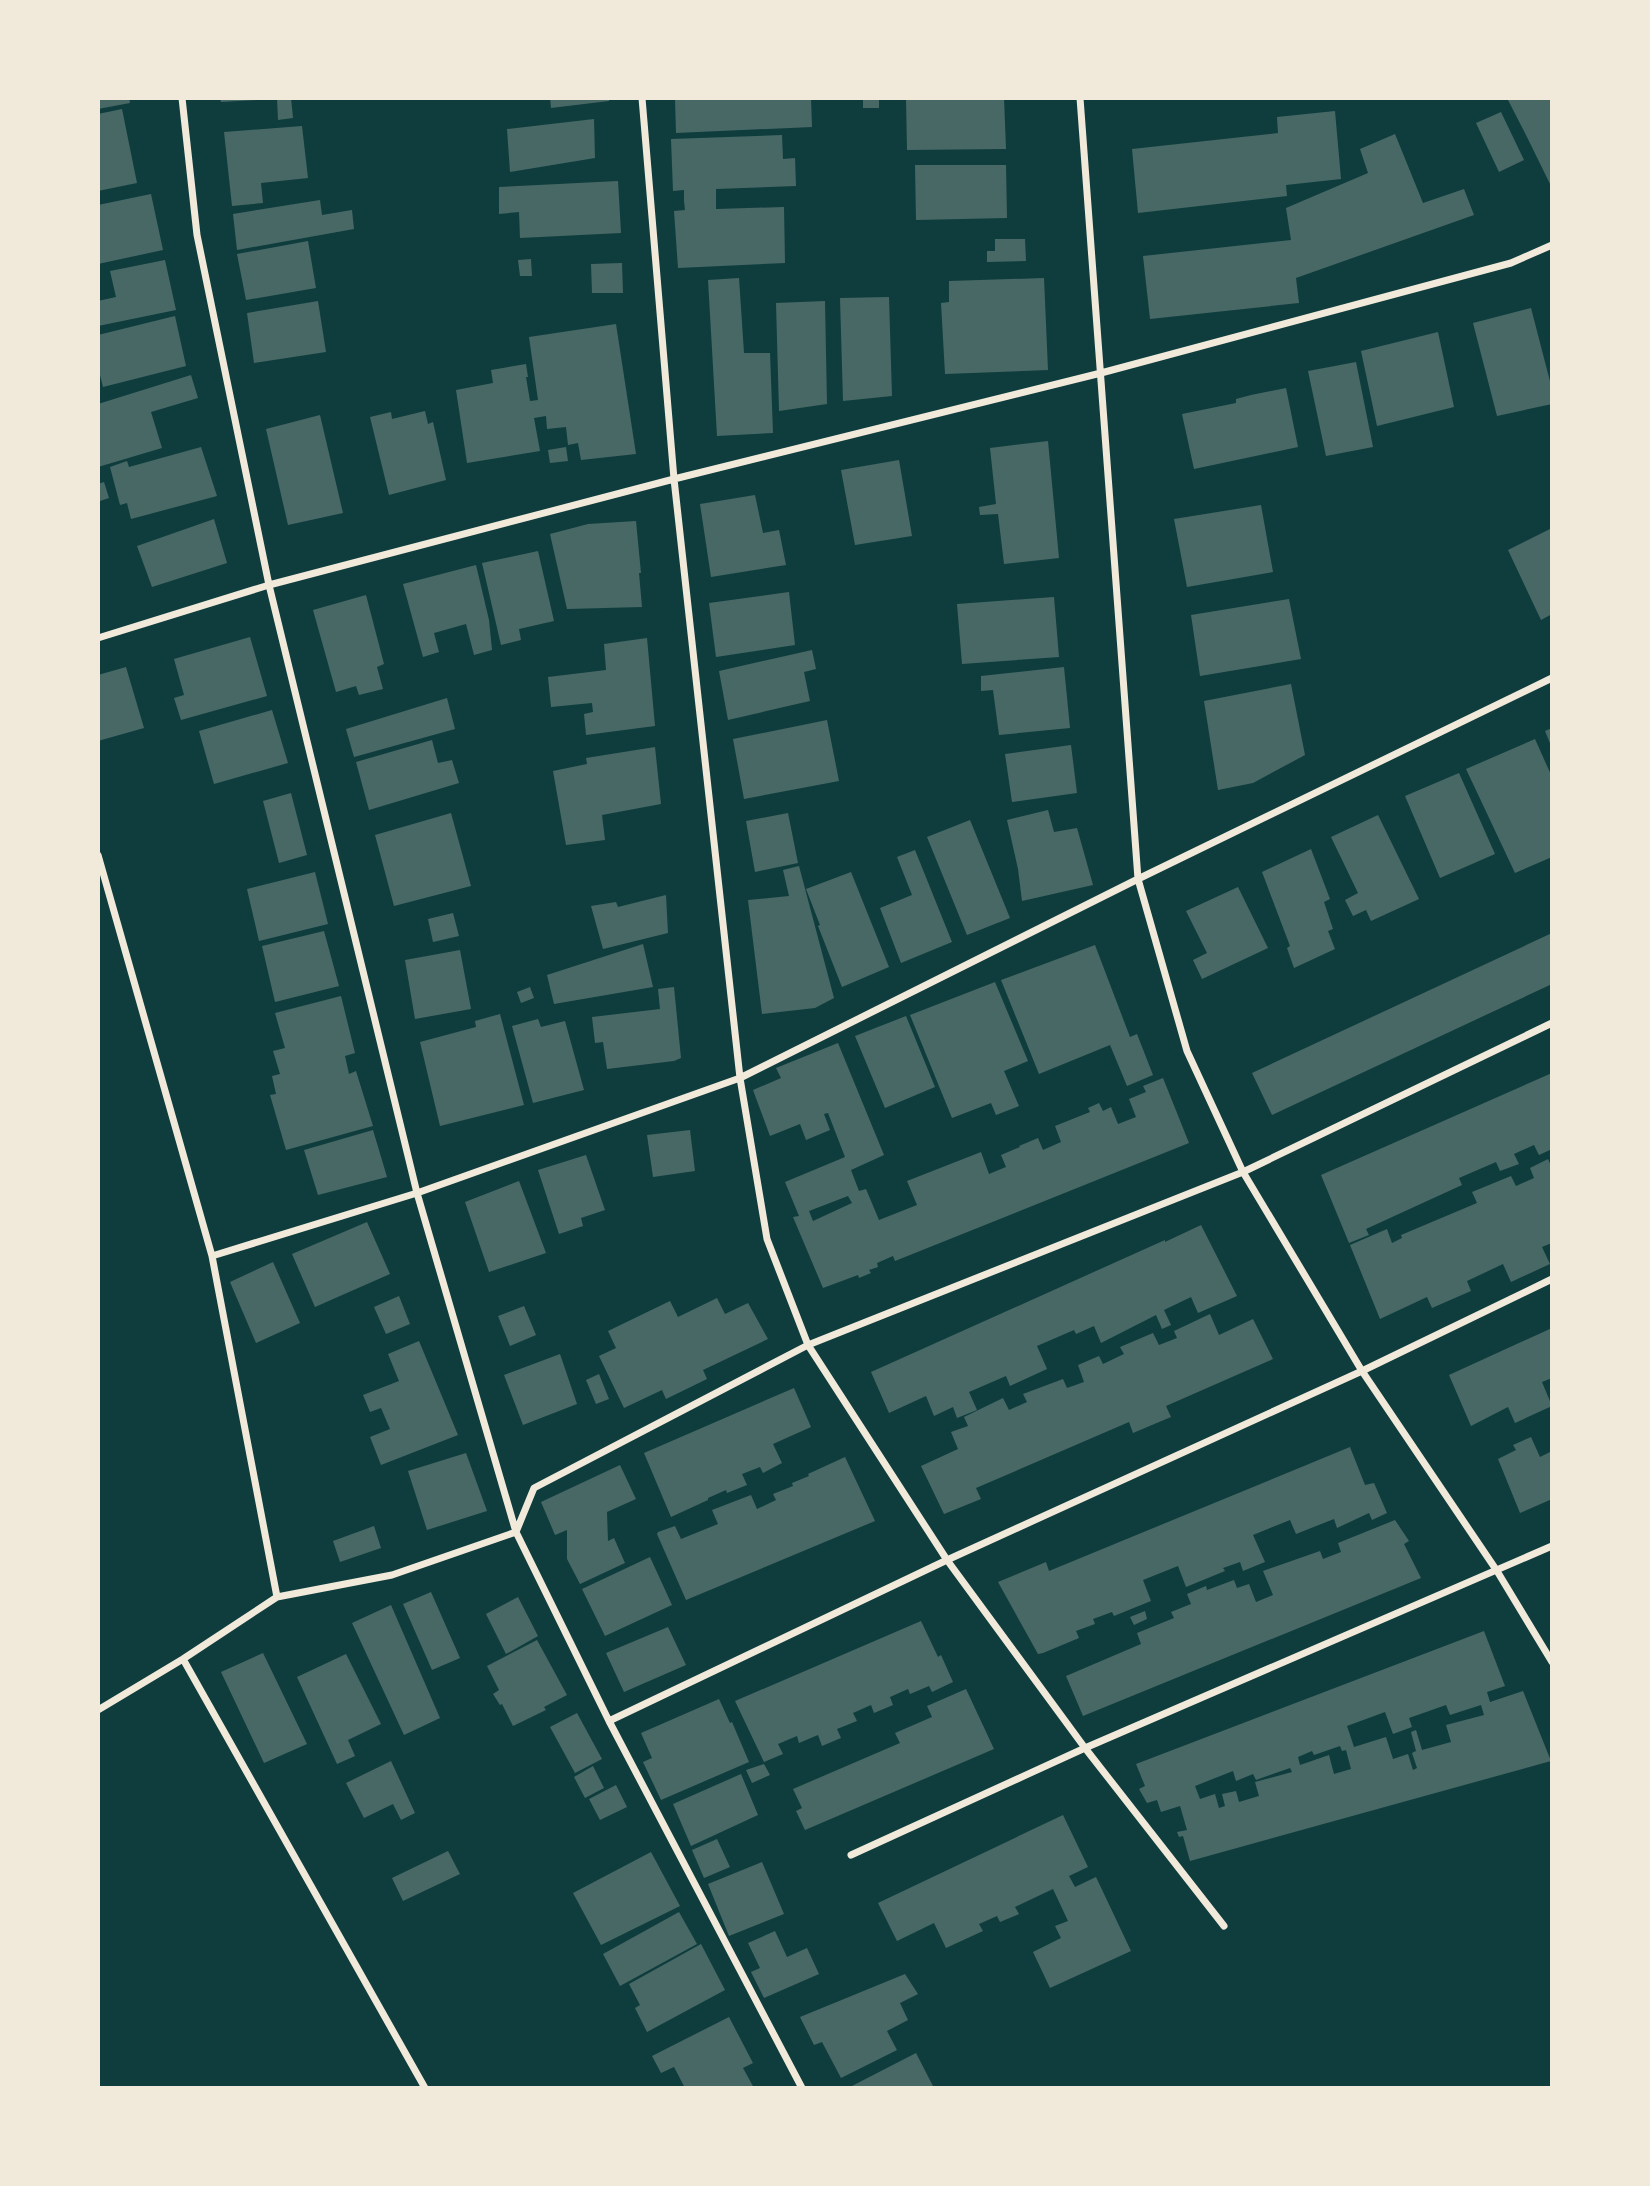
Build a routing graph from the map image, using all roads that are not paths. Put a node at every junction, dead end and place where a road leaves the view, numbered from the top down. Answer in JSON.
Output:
{"nodes":[{"id":1,"x":182,"y":98,"type":"edge"},
{"id":2,"x":642,"y":98,"type":"edge"},
{"id":3,"x":1080,"y":98,"type":"edge"},
{"id":4,"x":1552,"y":245,"type":"edge"},
{"id":5,"x":1101,"y":373,"type":"junction"},
{"id":6,"x":674,"y":479,"type":"junction"},
{"id":7,"x":270,"y":585,"type":"junction"},
{"id":8,"x":98,"y":638,"type":"edge"},
{"id":9,"x":1552,"y":678,"type":"edge"},
{"id":10,"x":98,"y":856,"type":"edge"},
{"id":11,"x":1138,"y":879,"type":"junction"},
{"id":12,"x":1552,"y":1023,"type":"edge"},
{"id":13,"x":740,"y":1078,"type":"junction"},
{"id":14,"x":1243,"y":1172,"type":"junction"},
{"id":15,"x":417,"y":1193,"type":"junction"},
{"id":16,"x":212,"y":1256,"type":"junction"},
{"id":17,"x":1552,"y":1279,"type":"edge"},
{"id":18,"x":808,"y":1345,"type":"junction"},
{"id":19,"x":1362,"y":1371,"type":"junction"},
{"id":20,"x":516,"y":1532,"type":"junction"},
{"id":21,"x":1552,"y":1546,"type":"edge"},
{"id":22,"x":947,"y":1560,"type":"junction"},
{"id":23,"x":1497,"y":1572,"type":"junction"},
{"id":24,"x":277,"y":1597,"type":"junction"},
{"id":25,"x":183,"y":1659,"type":"junction"},
{"id":26,"x":1552,"y":1662,"type":"edge"},
{"id":27,"x":98,"y":1710,"type":"edge"},
{"id":28,"x":608,"y":1721,"type":"junction"},
{"id":29,"x":1085,"y":1748,"type":"junction"},
{"id":30,"x":850,"y":1855,"type":"dead end"},
{"id":31,"x":1224,"y":1926,"type":"dead end"},
{"id":32,"x":425,"y":2088,"type":"edge"},
{"id":33,"x":802,"y":2088,"type":"edge"}],
"edges":[{"from":1,"to":7,"type":"street"},
{"from":2,"to":6,"type":"street"},
{"from":3,"to":5,"type":"street"},
{"from":4,"to":5,"type":"street"},
{"from":5,"to":6,"type":"street"},
{"from":5,"to":11,"type":"street"},
{"from":6,"to":7,"type":"street"},
{"from":6,"to":13,"type":"street"},
{"from":7,"to":8,"type":"street"},
{"from":7,"to":15,"type":"street"},
{"from":9,"to":11,"type":"street"},
{"from":10,"to":16,"type":"street"},
{"from":11,"to":13,"type":"street"},
{"from":11,"to":14,"type":"street"},
{"from":12,"to":14,"type":"street"},
{"from":13,"to":15,"type":"street"},
{"from":13,"to":18,"type":"street"},
{"from":14,"to":18,"type":"street"},
{"from":14,"to":19,"type":"street"},
{"from":15,"to":16,"type":"street"},
{"from":15,"to":20,"type":"street"},
{"from":16,"to":24,"type":"street"},
{"from":17,"to":19,"type":"street"},
{"from":18,"to":20,"type":"street"},
{"from":18,"to":22,"type":"street"},
{"from":19,"to":22,"type":"street"},
{"from":19,"to":23,"type":"street"},
{"from":20,"to":24,"type":"street"},
{"from":20,"to":28,"type":"street"},
{"from":21,"to":23,"type":"street"},
{"from":22,"to":28,"type":"street"},
{"from":22,"to":29,"type":"street"},
{"from":23,"to":26,"type":"street"},
{"from":23,"to":29,"type":"street"},
{"from":24,"to":25,"type":"street"},
{"from":25,"to":27,"type":"street"},
{"from":25,"to":32,"type":"street"},
{"from":28,"to":33,"type":"street"},
{"from":29,"to":30,"type":"street"},
{"from":29,"to":31,"type":"street"}]}
